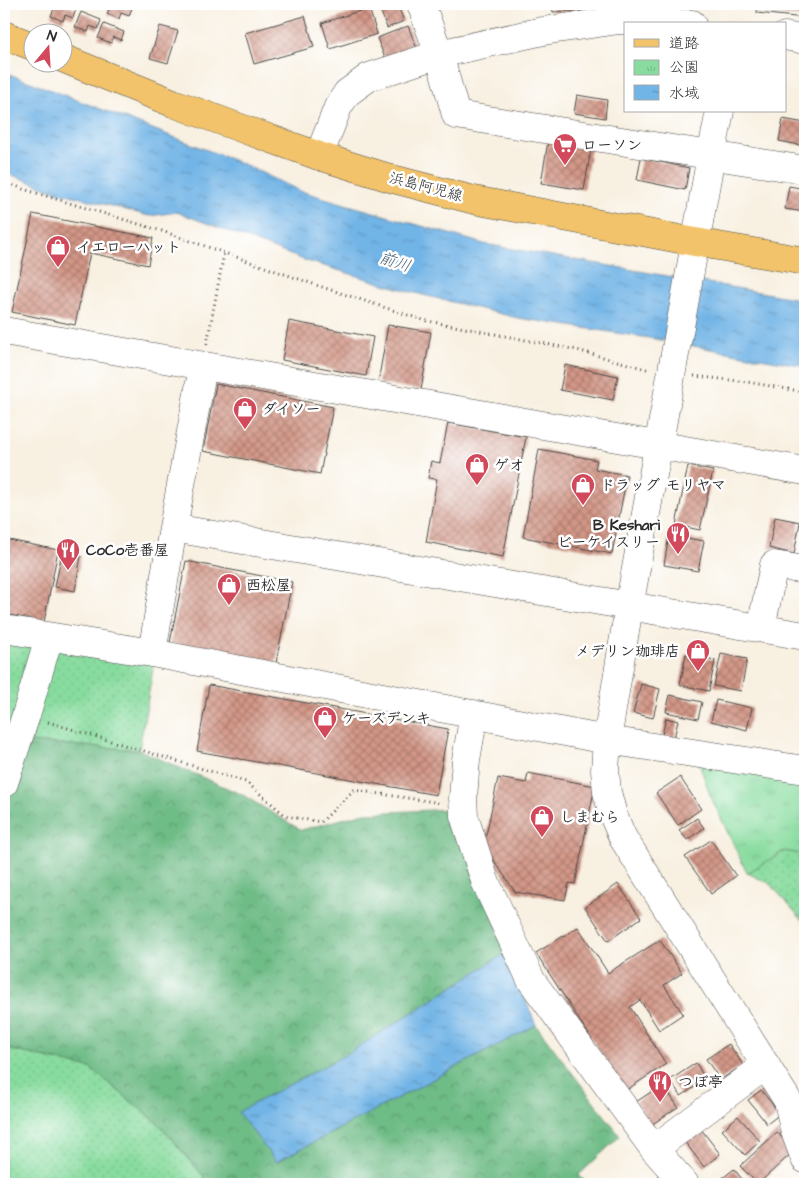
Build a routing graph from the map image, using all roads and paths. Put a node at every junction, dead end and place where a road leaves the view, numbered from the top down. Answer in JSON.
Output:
{"nodes":[{"id":1,"x":421,"y":4,"type":"edge"},
{"id":2,"x":683,"y":17,"type":"edge"},
{"id":3,"x":4,"y":35,"type":"edge"},
{"id":4,"x":786,"y":36,"type":"edge"},
{"id":5,"x":805,"y":40,"type":"edge"},
{"id":6,"x":22,"y":42,"type":"edge"},
{"id":7,"x":439,"y":54,"type":"junction"},
{"id":8,"x":72,"y":62,"type":"edge"},
{"id":9,"x":720,"y":112,"type":"edge"},
{"id":10,"x":319,"y":156,"type":"junction"},
{"id":11,"x":710,"y":156,"type":"junction"},
{"id":12,"x":805,"y":170,"type":"edge"},
{"id":13,"x":4,"y":181,"type":"edge"},
{"id":14,"x":694,"y":252,"type":"junction"},
{"id":15,"x":224,"y":253,"type":"junction"},
{"id":16,"x":805,"y":261,"type":"edge"},
{"id":17,"x":4,"y":331,"type":"edge"},
{"id":18,"x":203,"y":367,"type":"junction"},
{"id":19,"x":672,"y":373,"type":"junction"},
{"id":20,"x":805,"y":392,"type":"edge"},
{"id":21,"x":659,"y":444,"type":"junction"},
{"id":22,"x":805,"y":471,"type":"edge"},
{"id":23,"x":173,"y":528,"type":"junction"},
{"id":24,"x":805,"y":570,"type":"edge"},
{"id":25,"x":629,"y":607,"type":"junction"},
{"id":26,"x":761,"y":628,"type":"junction"},
{"id":27,"x":4,"y":629,"type":"edge"},
{"id":28,"x":805,"y":636,"type":"edge"},
{"id":29,"x":49,"y":637,"type":"junction"},
{"id":30,"x":152,"y":653,"type":"junction"},
{"id":31,"x":474,"y":714,"type":"junction"},
{"id":32,"x":26,"y":716,"type":"junction"},
{"id":33,"x":607,"y":740,"type":"junction"},
{"id":34,"x":805,"y":770,"type":"edge"},
{"id":35,"x":4,"y":783,"type":"edge"},
{"id":36,"x":463,"y":806,"type":"junction"},
{"id":37,"x":766,"y":1064,"type":"junction"},
{"id":38,"x":654,"y":1149,"type":"junction"},
{"id":39,"x":805,"y":1159,"type":"edge"},
{"id":40,"x":685,"y":1184,"type":"edge"}],
"edges":[{"from":1,"to":7,"type":"street"},
{"from":2,"to":7,"type":"street"},
{"from":3,"to":6,"type":"main road"},
{"from":4,"to":5,"type":"street"},
{"from":7,"to":10,"type":"street"},
{"from":7,"to":11,"type":"street"},
{"from":8,"to":10,"type":"main road","name":"浜島阿児線"},
{"from":9,"to":11,"type":"street"},
{"from":10,"to":14,"type":"main road","name":"浜島阿児線"},
{"from":11,"to":12,"type":"street"},
{"from":11,"to":14,"type":"street"},
{"from":13,"to":15,"type":"path"},
{"from":14,"to":16,"type":"main road","name":"浜島阿児線"},
{"from":14,"to":19,"type":"street"},
{"from":15,"to":18,"type":"path"},
{"from":15,"to":19,"type":"path"},
{"from":17,"to":18,"type":"street"},
{"from":18,"to":21,"type":"street"},
{"from":18,"to":23,"type":"street"},
{"from":19,"to":20,"type":"path"},
{"from":19,"to":21,"type":"street"},
{"from":21,"to":22,"type":"street"},
{"from":21,"to":25,"type":"street"},
{"from":23,"to":25,"type":"street"},
{"from":23,"to":30,"type":"street"},
{"from":24,"to":26,"type":"street"},
{"from":25,"to":26,"type":"street"},
{"from":25,"to":33,"type":"street"},
{"from":26,"to":28,"type":"street"},
{"from":27,"to":29,"type":"street"},
{"from":29,"to":30,"type":"street"},
{"from":29,"to":32,"type":"street"},
{"from":30,"to":31,"type":"street"},
{"from":31,"to":33,"type":"street"},
{"from":31,"to":36,"type":"street"},
{"from":32,"to":35,"type":"street"},
{"from":32,"to":36,"type":"path"},
{"from":33,"to":34,"type":"street"},
{"from":33,"to":37,"type":"street"},
{"from":36,"to":38,"type":"street"},
{"from":37,"to":38,"type":"street"},
{"from":37,"to":39,"type":"street"},
{"from":38,"to":40,"type":"street"}]}
